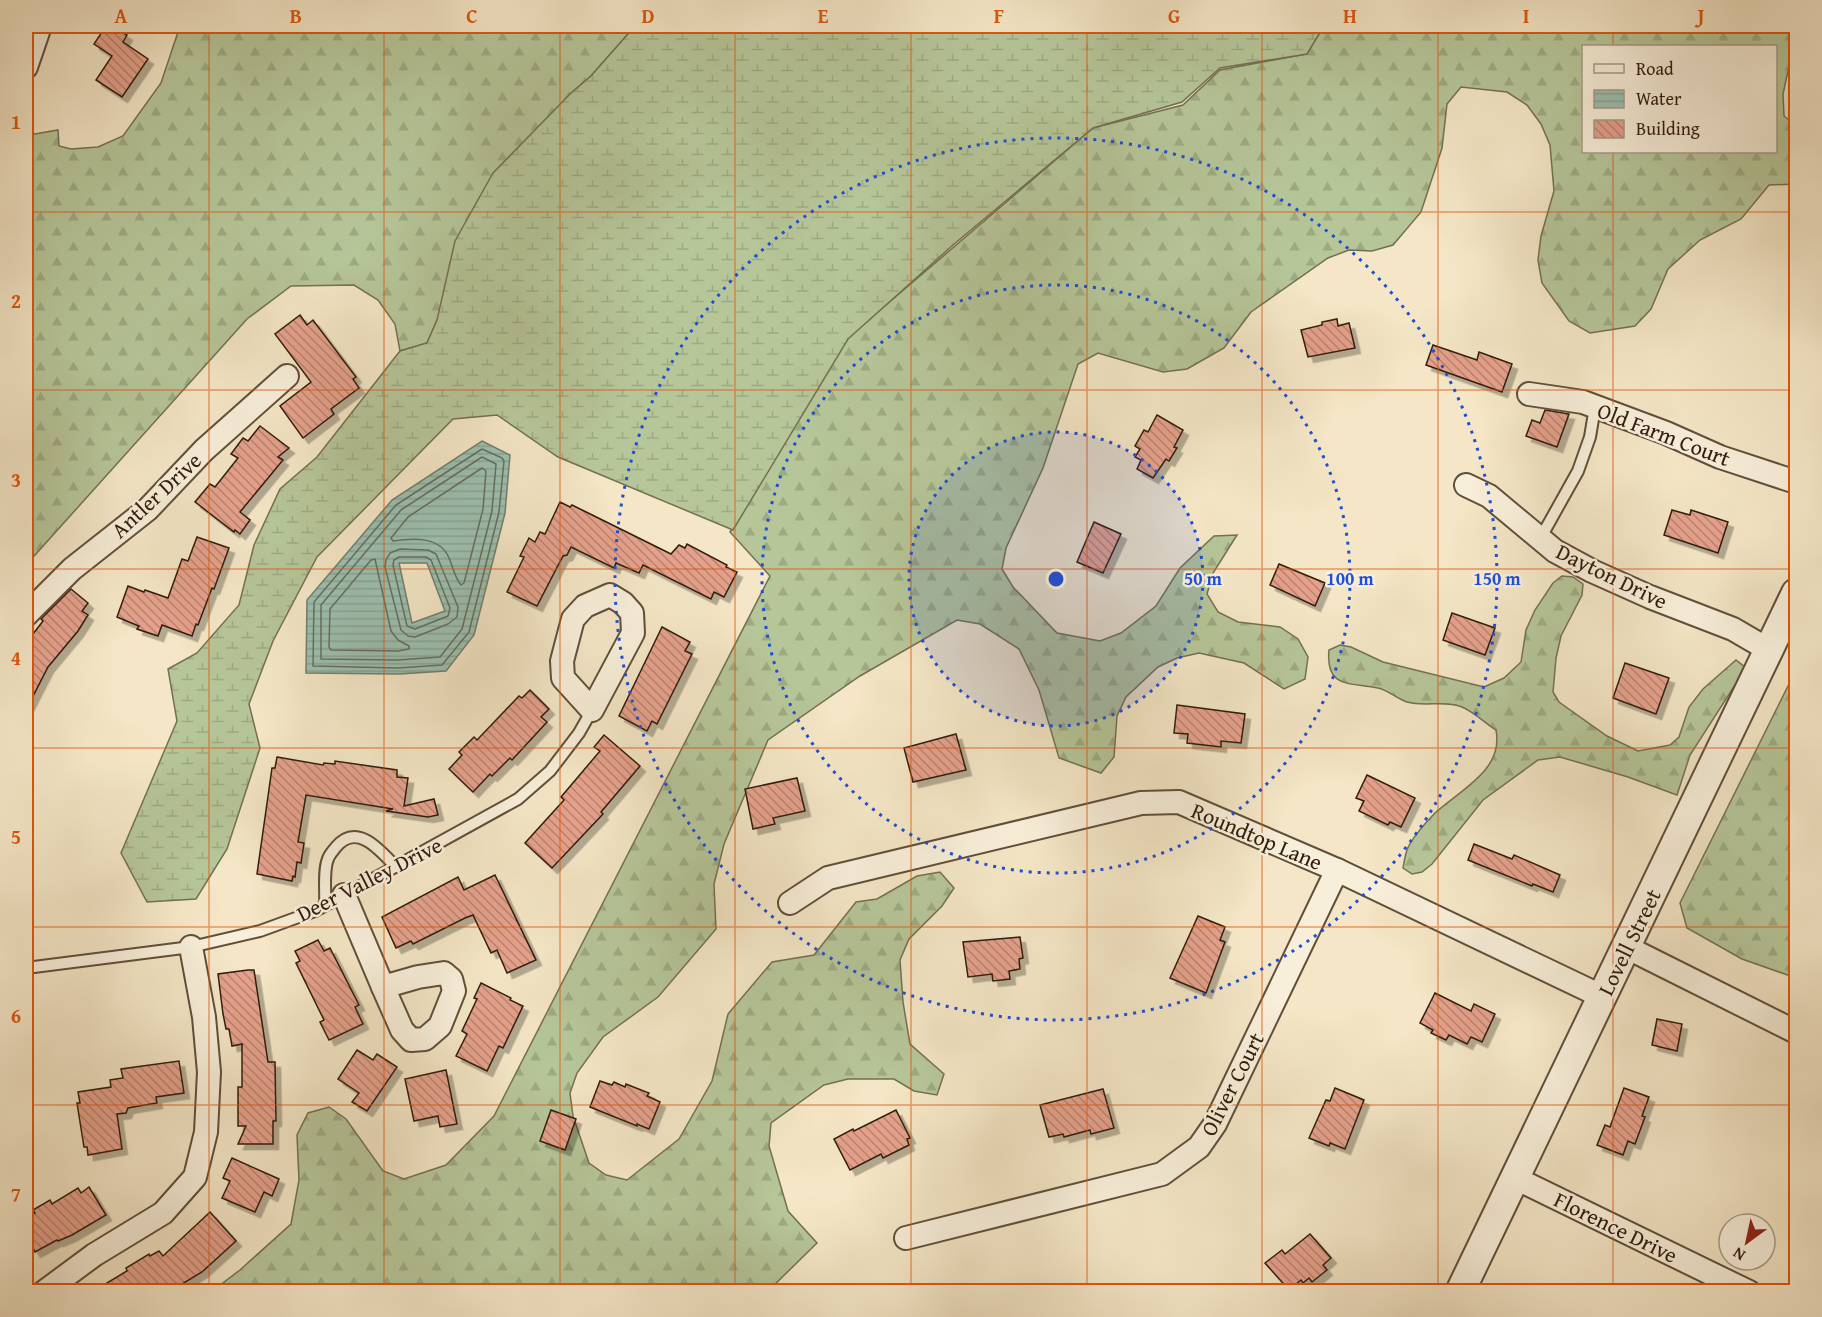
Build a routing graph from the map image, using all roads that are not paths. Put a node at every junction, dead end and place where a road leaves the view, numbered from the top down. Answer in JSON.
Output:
{"nodes":[{"id":1,"x":40,"y":26,"type":"edge"},
{"id":2,"x":26,"y":67,"type":"edge"},
{"id":3,"x":287,"y":376,"type":"dead end"},
{"id":4,"x":1529,"y":394,"type":"dead end"},
{"id":5,"x":1595,"y":407,"type":"junction"},
{"id":6,"x":1797,"y":483,"type":"edge"},
{"id":7,"x":1466,"y":484,"type":"dead end"},
{"id":8,"x":1540,"y":539,"type":"junction"},
{"id":9,"x":1797,"y":593,"type":"edge"},
{"id":10,"x":26,"y":615,"type":"edge"},
{"id":11,"x":1769,"y":650,"type":"junction"},
{"id":12,"x":592,"y":710,"type":"junction"},
{"id":13,"x":396,"y":867,"type":"junction"},
{"id":14,"x":1337,"y":870,"type":"junction"},
{"id":15,"x":335,"y":900,"type":"junction"},
{"id":16,"x":790,"y":903,"type":"dead end"},
{"id":17,"x":191,"y":947,"type":"junction"},
{"id":18,"x":1626,"y":947,"type":"junction"},
{"id":19,"x":26,"y":968,"type":"edge"},
{"id":20,"x":383,"y":987,"type":"dead end"},
{"id":21,"x":1603,"y":997,"type":"junction"},
{"id":22,"x":1797,"y":1032,"type":"edge"},
{"id":23,"x":1515,"y":1178,"type":"junction"},
{"id":24,"x":906,"y":1238,"type":"dead end"},
{"id":25,"x":44,"y":1292,"type":"edge"},
{"id":26,"x":1460,"y":1292,"type":"edge"},
{"id":27,"x":1749,"y":1292,"type":"edge"}],
"edges":[{"from":1,"to":2,"type":"street"},
{"from":3,"to":10,"type":"street","name":"Antler Drive"},
{"from":4,"to":5,"type":"street","name":"Old Farm Court"},
{"from":5,"to":6,"type":"street","name":"Old Farm Court"},
{"from":5,"to":8,"type":"lane"},
{"from":7,"to":8,"type":"street","name":"Dayton Drive"},
{"from":8,"to":11,"type":"street","name":"Dayton Drive"},
{"from":9,"to":11,"type":"street","name":"Lovell Street"},
{"from":11,"to":18,"type":"street","name":"Lovell Street"},
{"from":12,"to":12,"type":"street","name":"Deer Valley Drive"},
{"from":12,"to":13,"type":"lane","name":"Deer Valley Drive"},
{"from":13,"to":15,"type":"lane","name":"Deer Valley Drive"},
{"from":13,"to":15,"type":"lane"},
{"from":14,"to":16,"type":"street","name":"Roundtop Lane"},
{"from":14,"to":21,"type":"street","name":"Roundtop Lane"},
{"from":14,"to":24,"type":"street","name":"Oliver Court"},
{"from":15,"to":17,"type":"lane","name":"Deer Valley Drive"},
{"from":15,"to":20,"type":"street"},
{"from":17,"to":19,"type":"lane","name":"Deer Valley Drive"},
{"from":17,"to":25,"type":"street"},
{"from":18,"to":21,"type":"street","name":"Lovell Street"},
{"from":18,"to":22,"type":"street"},
{"from":21,"to":23,"type":"street","name":"Lovell Street"},
{"from":23,"to":26,"type":"street","name":"Lovell Street"},
{"from":23,"to":27,"type":"street","name":"Florence Drive"}]}
